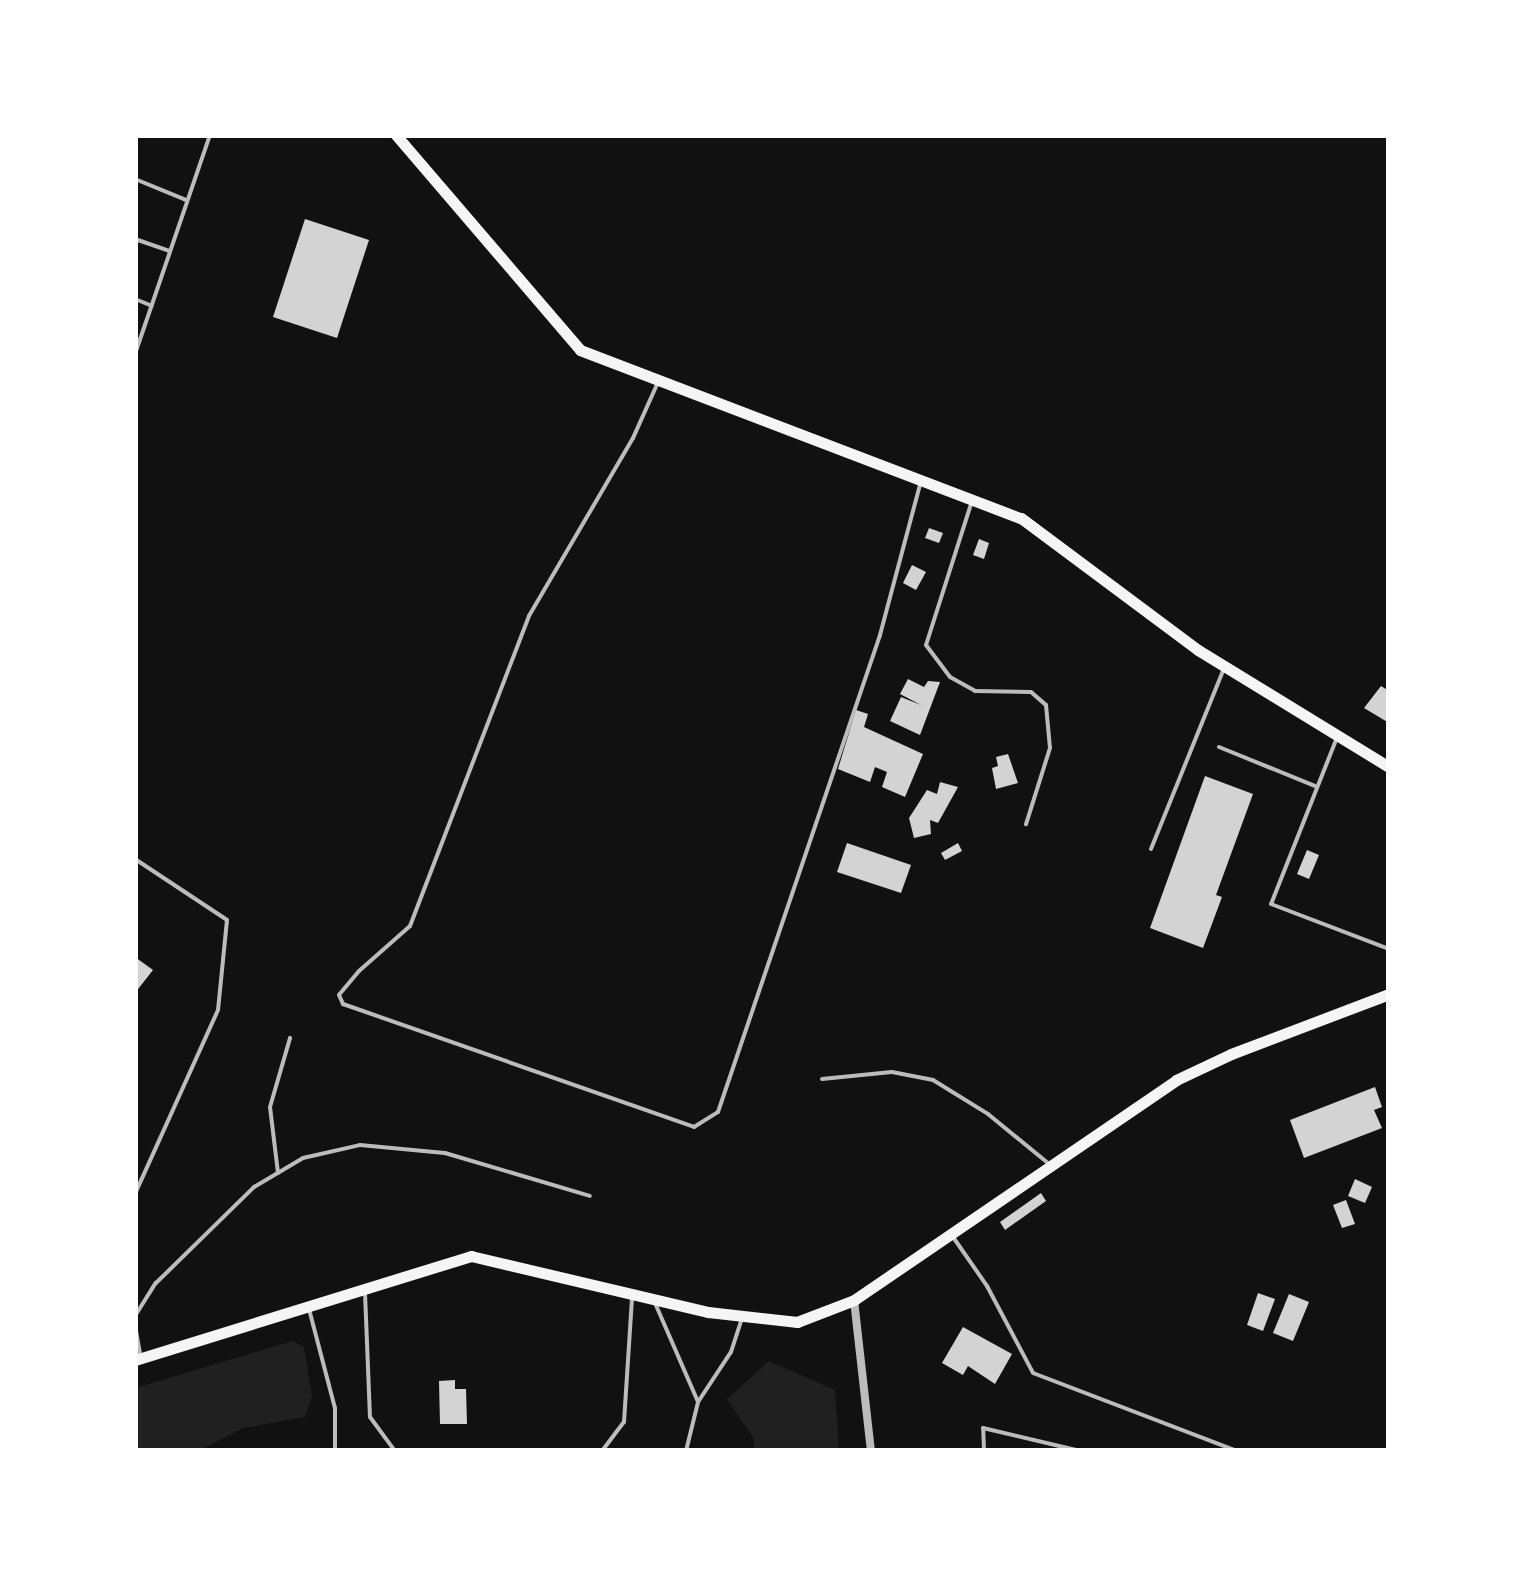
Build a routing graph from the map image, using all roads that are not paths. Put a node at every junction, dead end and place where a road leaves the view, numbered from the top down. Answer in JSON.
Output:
{"nodes":[{"id":1,"x":396,"y":135,"type":"edge"},
{"id":2,"x":207,"y":136,"type":"edge"},
{"id":3,"x":135,"y":179,"type":"edge"},
{"id":4,"x":188,"y":200,"type":"junction"},
{"id":5,"x":135,"y":239,"type":"edge"},
{"id":6,"x":170,"y":251,"type":"junction"},
{"id":7,"x":135,"y":300,"type":"edge"},
{"id":8,"x":152,"y":306,"type":"junction"},
{"id":9,"x":135,"y":354,"type":"edge"},
{"id":10,"x":658,"y":380,"type":"junction"},
{"id":11,"x":922,"y":480,"type":"junction"},
{"id":12,"x":973,"y":500,"type":"junction"},
{"id":13,"x":1225,"y":666,"type":"junction"},
{"id":14,"x":1338,"y":736,"type":"junction"},
{"id":15,"x":1219,"y":747,"type":"dead end"},
{"id":16,"x":1389,"y":767,"type":"edge"},
{"id":17,"x":1314,"y":786,"type":"junction"},
{"id":18,"x":1026,"y":824,"type":"dead end"},
{"id":19,"x":1151,"y":849,"type":"dead end"},
{"id":20,"x":135,"y":859,"type":"edge"},
{"id":21,"x":1389,"y":950,"type":"edge"},
{"id":22,"x":1389,"y":994,"type":"edge"},
{"id":23,"x":290,"y":1038,"type":"dead end"},
{"id":24,"x":822,"y":1080,"type":"dead end"},
{"id":25,"x":1049,"y":1164,"type":"junction"},
{"id":26,"x":278,"y":1173,"type":"junction"},
{"id":27,"x":135,"y":1194,"type":"edge"},
{"id":28,"x":590,"y":1196,"type":"dead end"},
{"id":29,"x":950,"y":1234,"type":"junction"},
{"id":30,"x":364,"y":1288,"type":"junction"},
{"id":31,"x":632,"y":1294,"type":"junction"},
{"id":32,"x":654,"y":1299,"type":"junction"},
{"id":33,"x":854,"y":1300,"type":"junction"},
{"id":34,"x":308,"y":1306,"type":"junction"},
{"id":35,"x":135,"y":1316,"type":"edge"},
{"id":36,"x":743,"y":1316,"type":"junction"},
{"id":37,"x":135,"y":1325,"type":"edge"},
{"id":38,"x":138,"y":1359,"type":"edge"},
{"id":39,"x":698,"y":1402,"type":"junction"},
{"id":40,"x":334,"y":1451,"type":"edge"},
{"id":41,"x":395,"y":1451,"type":"edge"},
{"id":42,"x":602,"y":1451,"type":"edge"},
{"id":43,"x":686,"y":1451,"type":"edge"},
{"id":44,"x":871,"y":1451,"type":"edge"},
{"id":45,"x":984,"y":1451,"type":"edge"},
{"id":46,"x":1080,"y":1451,"type":"edge"},
{"id":47,"x":1238,"y":1451,"type":"edge"}],
"edges":[{"from":1,"to":10,"type":"main road"},
{"from":2,"to":4,"type":"lane"},
{"from":3,"to":4,"type":"lane"},
{"from":4,"to":6,"type":"lane"},
{"from":5,"to":6,"type":"lane"},
{"from":6,"to":8,"type":"lane"},
{"from":7,"to":8,"type":"lane"},
{"from":8,"to":9,"type":"lane"},
{"from":10,"to":11,"type":"main road"},
{"from":10,"to":11,"type":"lane"},
{"from":11,"to":12,"type":"main road"},
{"from":12,"to":13,"type":"main road"},
{"from":12,"to":18,"type":"lane"},
{"from":13,"to":14,"type":"main road"},
{"from":13,"to":19,"type":"lane"},
{"from":14,"to":16,"type":"main road"},
{"from":14,"to":17,"type":"lane"},
{"from":15,"to":17,"type":"lane"},
{"from":17,"to":21,"type":"lane"},
{"from":20,"to":27,"type":"lane"},
{"from":22,"to":25,"type":"main road"},
{"from":23,"to":26,"type":"lane"},
{"from":24,"to":25,"type":"lane"},
{"from":25,"to":29,"type":"main road"},
{"from":26,"to":28,"type":"lane"},
{"from":26,"to":35,"type":"lane"},
{"from":29,"to":33,"type":"main road"},
{"from":29,"to":47,"type":"lane"},
{"from":30,"to":31,"type":"main road"},
{"from":30,"to":34,"type":"main road"},
{"from":30,"to":41,"type":"lane"},
{"from":31,"to":32,"type":"main road"},
{"from":31,"to":42,"type":"lane"},
{"from":32,"to":36,"type":"main road"},
{"from":32,"to":39,"type":"lane"},
{"from":33,"to":36,"type":"main road"},
{"from":33,"to":44,"type":"street"},
{"from":34,"to":38,"type":"main road"},
{"from":34,"to":40,"type":"lane"},
{"from":36,"to":39,"type":"lane"},
{"from":37,"to":38,"type":"lane"},
{"from":39,"to":43,"type":"lane"},
{"from":45,"to":46,"type":"lane"}]}
